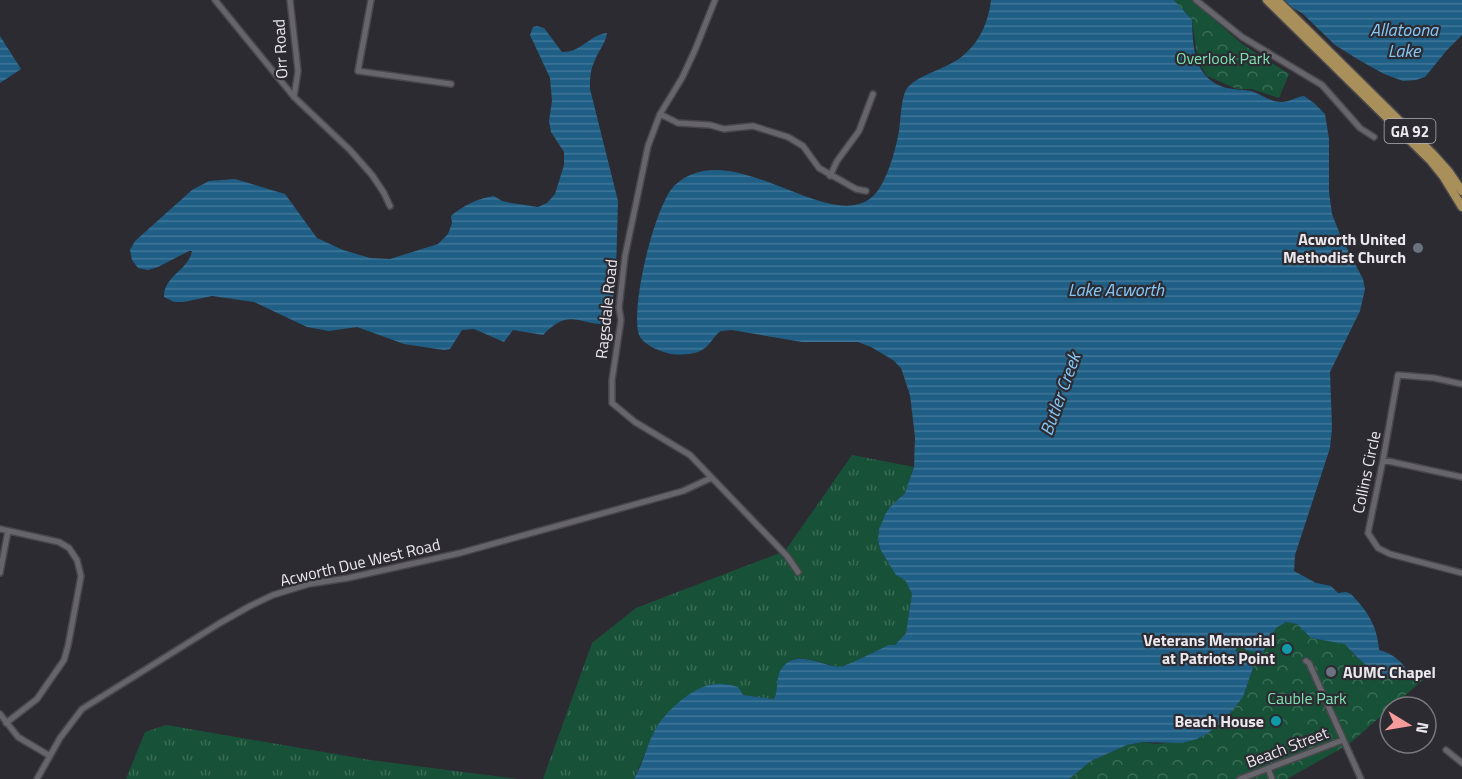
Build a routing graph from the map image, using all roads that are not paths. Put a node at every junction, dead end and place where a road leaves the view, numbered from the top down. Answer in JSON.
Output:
{"nodes":[{"id":1,"x":215,"y":0,"type":"edge"},
{"id":2,"x":290,"y":0,"type":"edge"},
{"id":3,"x":371,"y":0,"type":"edge"},
{"id":4,"x":715,"y":0,"type":"edge"},
{"id":5,"x":1196,"y":0,"type":"edge"},
{"id":6,"x":1267,"y":0,"type":"edge"},
{"id":7,"x":1277,"y":0,"type":"edge"},
{"id":8,"x":1350,"y":77,"type":"junction"},
{"id":9,"x":451,"y":84,"type":"dead end"},
{"id":10,"x":873,"y":94,"type":"dead end"},
{"id":11,"x":294,"y":97,"type":"junction"},
{"id":12,"x":660,"y":114,"type":"junction"},
{"id":13,"x":1374,"y":137,"type":"dead end"},
{"id":14,"x":830,"y":176,"type":"junction"},
{"id":15,"x":866,"y":191,"type":"dead end"},
{"id":16,"x":1462,"y":191,"type":"edge"},
{"id":17,"x":390,"y":206,"type":"dead end"},
{"id":18,"x":1462,"y":207,"type":"edge"},
{"id":19,"x":1462,"y":384,"type":"edge"},
{"id":20,"x":1383,"y":460,"type":"junction"},
{"id":21,"x":1462,"y":477,"type":"edge"},
{"id":22,"x":711,"y":478,"type":"junction"},
{"id":23,"x":0,"y":529,"type":"edge"},
{"id":24,"x":8,"y":531,"type":"junction"},
{"id":25,"x":798,"y":572,"type":"dead end"},
{"id":26,"x":0,"y":573,"type":"edge"},
{"id":27,"x":1462,"y":573,"type":"edge"},
{"id":28,"x":1306,"y":661,"type":"dead end"},
{"id":29,"x":0,"y":714,"type":"edge"},
{"id":30,"x":6,"y":723,"type":"junction"},
{"id":31,"x":1343,"y":740,"type":"junction"},
{"id":32,"x":1446,"y":750,"type":"dead end"},
{"id":33,"x":50,"y":756,"type":"junction"},
{"id":34,"x":1462,"y":763,"type":"edge"},
{"id":35,"x":1268,"y":768,"type":"junction"},
{"id":36,"x":38,"y":779,"type":"edge"},
{"id":37,"x":1240,"y":779,"type":"edge"},
{"id":38,"x":1272,"y":779,"type":"edge"},
{"id":39,"x":1361,"y":779,"type":"edge"}],
"edges":[{"from":1,"to":11,"type":"street"},
{"from":2,"to":11,"type":"street","name":"Orr Road"},
{"from":3,"to":9,"type":"street"},
{"from":4,"to":12,"type":"street","name":"Ragsdale Road"},
{"from":5,"to":13,"type":"street"},
{"from":6,"to":8,"type":"main road","number":"GA 92"},
{"from":7,"to":8,"type":"main road","number":"GA 92"},
{"from":8,"to":16,"type":"main road","number":"GA 92"},
{"from":8,"to":18,"type":"main road","number":"GA 92"},
{"from":10,"to":14,"type":"street"},
{"from":11,"to":17,"type":"street"},
{"from":12,"to":14,"type":"street"},
{"from":12,"to":22,"type":"street","name":"Ragsdale Road"},
{"from":14,"to":15,"type":"street"},
{"from":19,"to":20,"type":"street","name":"Collins Circle"},
{"from":20,"to":21,"type":"street"},
{"from":20,"to":27,"type":"street","name":"Collins Circle"},
{"from":22,"to":25,"type":"street","name":"Ragsdale Road"},
{"from":22,"to":33,"type":"street","name":"Acworth Due West Road"},
{"from":23,"to":24,"type":"street"},
{"from":24,"to":26,"type":"street"},
{"from":24,"to":30,"type":"street"},
{"from":28,"to":31,"type":"street"},
{"from":29,"to":30,"type":"street"},
{"from":30,"to":33,"type":"street"},
{"from":31,"to":35,"type":"street","name":"Beach Street"},
{"from":31,"to":39,"type":"street"},
{"from":32,"to":34,"type":"street"},
{"from":33,"to":36,"type":"street","name":"Acworth Due West Road"},
{"from":35,"to":37,"type":"street","name":"Beach Street"},
{"from":35,"to":38,"type":"street"}]}
